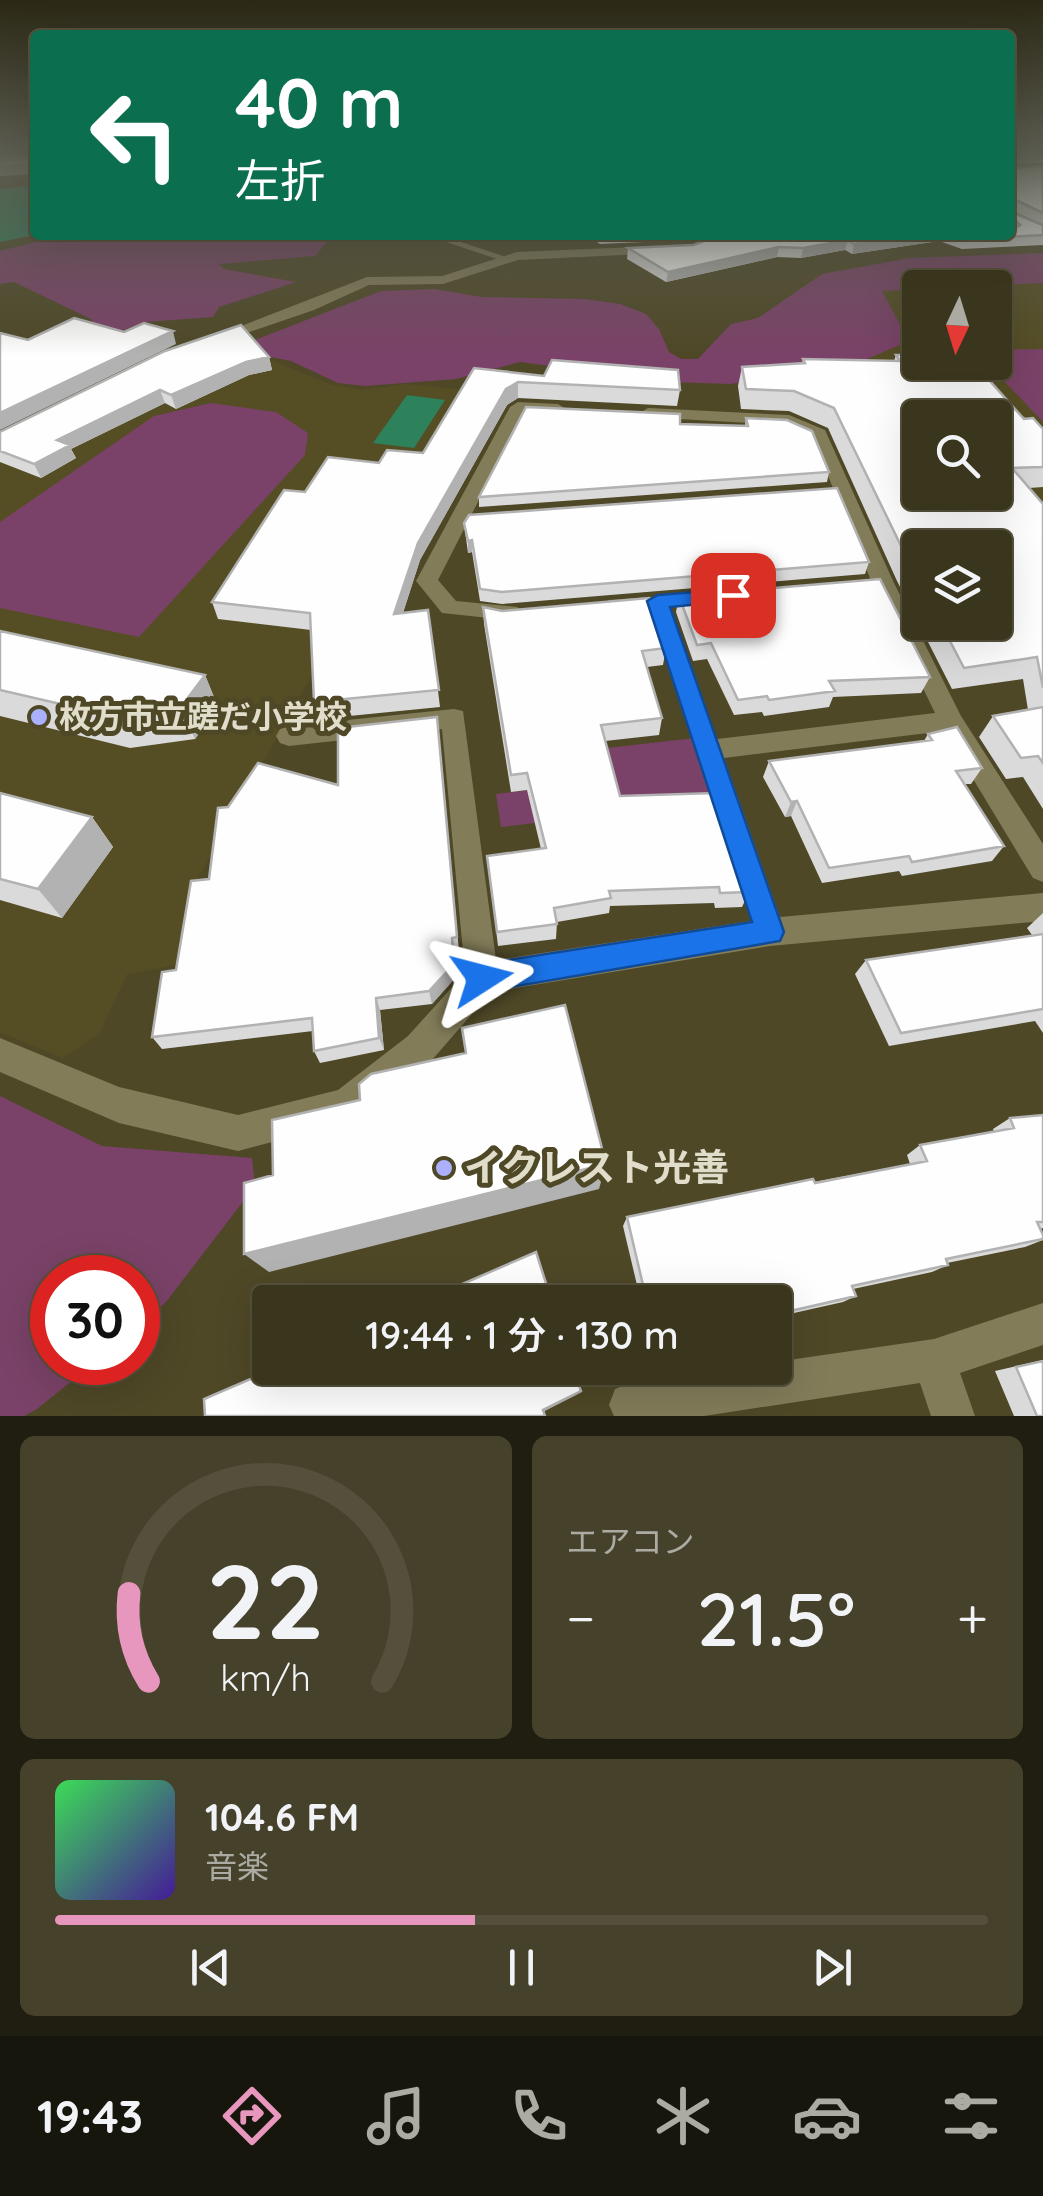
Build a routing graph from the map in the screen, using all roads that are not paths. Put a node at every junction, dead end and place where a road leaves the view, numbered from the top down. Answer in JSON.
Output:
{"nodes":[{"id":1,"x":446,"y":240,"type":"edge"},
{"id":2,"x":676,"y":249,"type":"edge"},
{"id":3,"x":508,"y":260,"type":"junction"},
{"id":4,"x":199,"y":345,"type":"edge"},
{"id":5,"x":576,"y":410,"type":"edge"},
{"id":6,"x":634,"y":412,"type":"edge"},
{"id":7,"x":733,"y":595,"type":"edge"},
{"id":8,"x":658,"y":601,"type":"junction"},
{"id":9,"x":599,"y":607,"type":"edge"},
{"id":10,"x":541,"y":612,"type":"edge"},
{"id":11,"x":951,"y":721,"type":"junction"},
{"id":12,"x":289,"y":736,"type":"dead end"},
{"id":13,"x":708,"y":750,"type":"junction"},
{"id":14,"x":1043,"y":869,"type":"edge"},
{"id":15,"x":1043,"y":907,"type":"edge"},
{"id":16,"x":770,"y":932,"type":"junction"},
{"id":17,"x":482,"y":978,"type":"junction"},
{"id":18,"x":0,"y":1056,"type":"edge"},
{"id":19,"x":1043,"y":1324,"type":"edge"},
{"id":20,"x":934,"y":1360,"type":"junction"},
{"id":21,"x":631,"y":1405,"type":"dead end"},
{"id":22,"x":953,"y":1416,"type":"edge"}],
"edges":[{"from":1,"to":3,"type":"lane"},
{"from":2,"to":3,"type":"street"},
{"from":3,"to":4,"type":"street"},
{"from":5,"to":10,"type":"street"},
{"from":6,"to":11,"type":"street"},
{"from":7,"to":8,"type":"street"},
{"from":8,"to":9,"type":"street"},
{"from":8,"to":13,"type":"street"},
{"from":11,"to":13,"type":"street"},
{"from":11,"to":14,"type":"street"},
{"from":12,"to":17,"type":"street"},
{"from":13,"to":16,"type":"street"},
{"from":15,"to":16,"type":"street"},
{"from":16,"to":17,"type":"street"},
{"from":17,"to":18,"type":"street"},
{"from":19,"to":20,"type":"street"},
{"from":20,"to":21,"type":"street"},
{"from":20,"to":22,"type":"street"}]}
